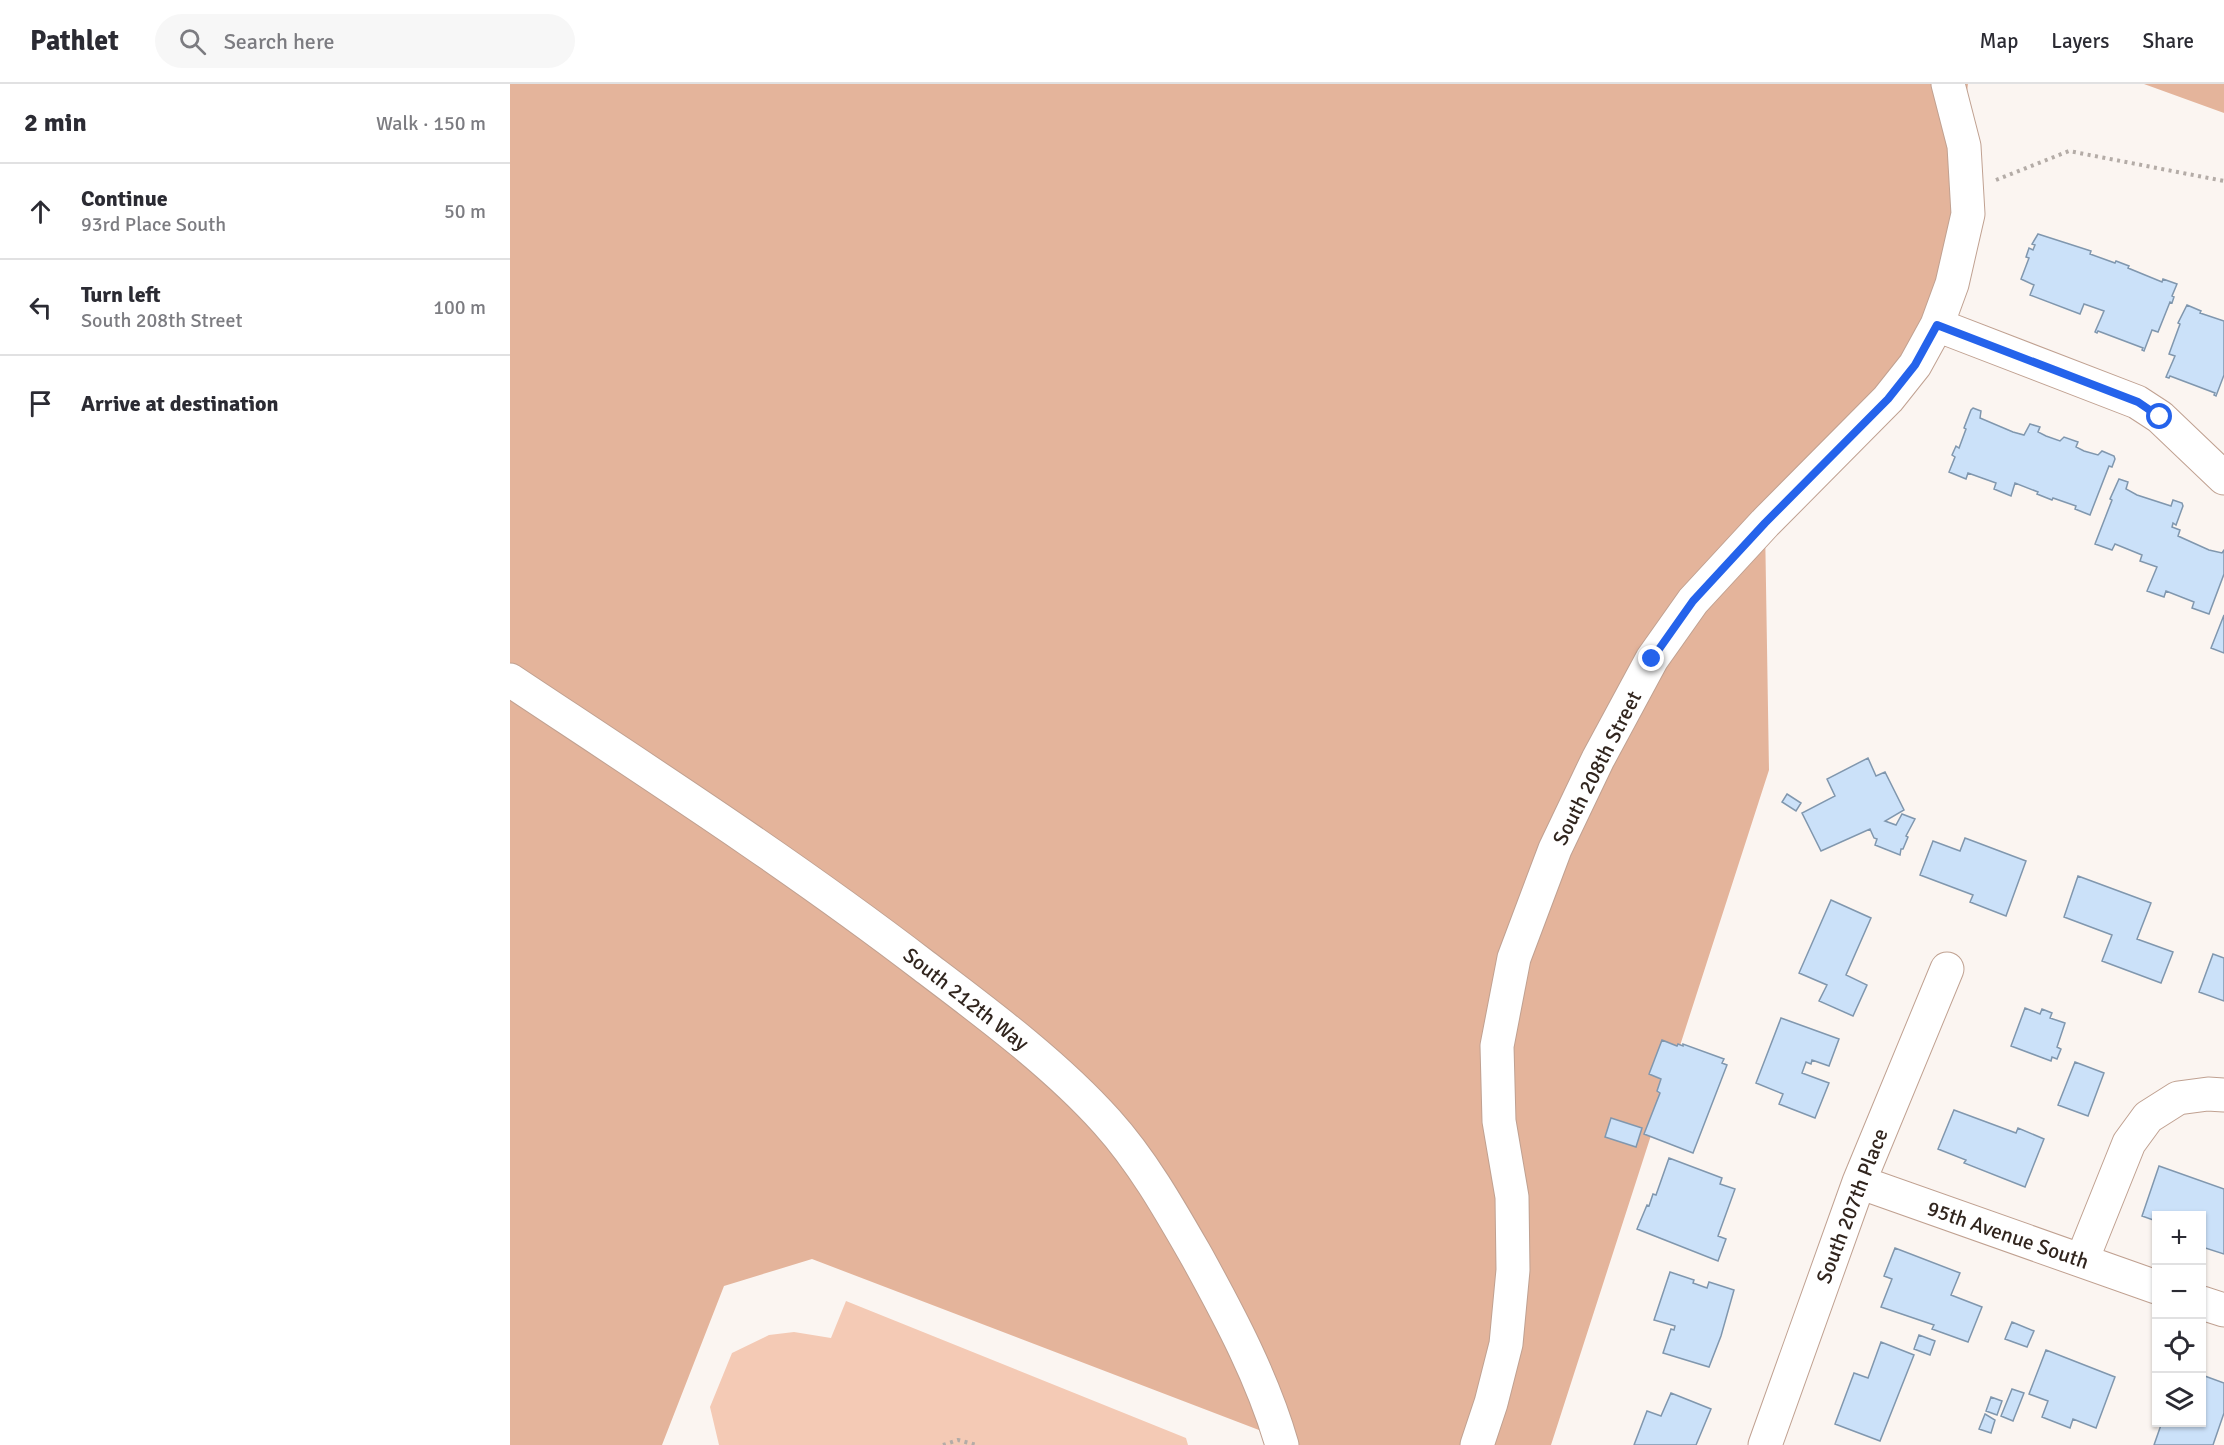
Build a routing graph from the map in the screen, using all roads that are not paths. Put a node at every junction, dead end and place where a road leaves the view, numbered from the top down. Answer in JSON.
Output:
{"nodes":[{"id":1,"x":1948,"y":84,"type":"edge"},
{"id":2,"x":1937,"y":325,"type":"junction"},
{"id":3,"x":2224,"y":478,"type":"edge"},
{"id":4,"x":510,"y":680,"type":"edge"},
{"id":5,"x":1947,"y":969,"type":"dead end"},
{"id":6,"x":2224,"y":1095,"type":"edge"},
{"id":7,"x":1859,"y":1182,"type":"junction"},
{"id":8,"x":2082,"y":1260,"type":"junction"},
{"id":9,"x":2152,"y":1285,"type":"edge"},
{"id":10,"x":2206,"y":1304,"type":"edge"},
{"id":11,"x":2224,"y":1311,"type":"edge"},
{"id":12,"x":1282,"y":1445,"type":"edge"},
{"id":13,"x":1477,"y":1445,"type":"edge"},
{"id":14,"x":1765,"y":1445,"type":"edge"}],
"edges":[{"from":1,"to":2,"type":"street","name":"South 208th Street"},
{"from":2,"to":3,"type":"street"},
{"from":2,"to":13,"type":"street","name":"South 208th Street"},
{"from":4,"to":12,"type":"street","name":"South 212th Way"},
{"from":5,"to":7,"type":"street","name":"South 207th Place"},
{"from":6,"to":8,"type":"street"},
{"from":7,"to":8,"type":"street","name":"95th Avenue South"},
{"from":7,"to":14,"type":"street","name":"South 207th Place"},
{"from":8,"to":9,"type":"street","name":"95th Avenue South"},
{"from":10,"to":11,"type":"street"}]}
